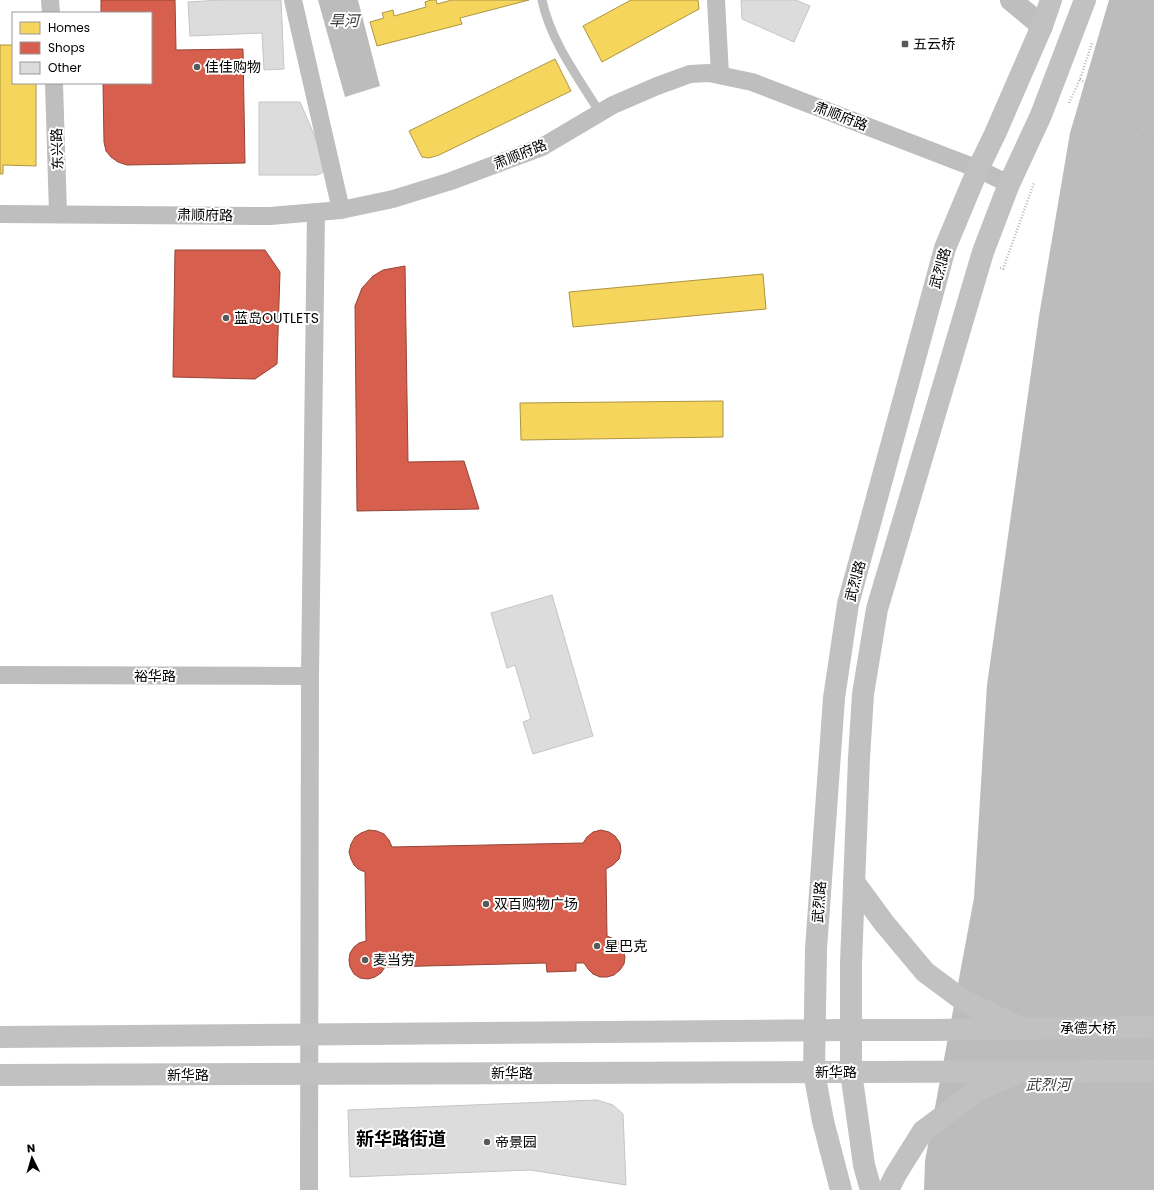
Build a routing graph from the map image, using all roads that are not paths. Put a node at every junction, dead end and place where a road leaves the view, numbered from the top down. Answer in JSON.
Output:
{"nodes":[{"id":1,"x":50,"y":0,"type":"edge"},
{"id":2,"x":293,"y":0,"type":"edge"},
{"id":3,"x":542,"y":0,"type":"edge"},
{"id":4,"x":716,"y":0,"type":"edge"},
{"id":5,"x":1011,"y":0,"type":"edge"},
{"id":6,"x":1051,"y":0,"type":"edge"},
{"id":7,"x":1085,"y":0,"type":"edge"},
{"id":8,"x":51,"y":12,"type":"edge"},
{"id":9,"x":1042,"y":26,"type":"junction"},
{"id":10,"x":720,"y":75,"type":"junction"},
{"id":11,"x":54,"y":84,"type":"edge"},
{"id":12,"x":600,"y":113,"type":"junction"},
{"id":13,"x":978,"y":169,"type":"junction"},
{"id":14,"x":1009,"y":184,"type":"junction"},
{"id":15,"x":341,"y":210,"type":"junction"},
{"id":16,"x":316,"y":212,"type":"junction"},
{"id":17,"x":0,"y":214,"type":"edge"},
{"id":18,"x":58,"y":214,"type":"junction"},
{"id":19,"x":0,"y":675,"type":"edge"},
{"id":20,"x":310,"y":676,"type":"junction"},
{"id":21,"x":854,"y":882,"type":"junction"},
{"id":22,"x":1154,"y":1027,"type":"edge"},
{"id":23,"x":1022,"y":1028,"type":"junction"},
{"id":24,"x":815,"y":1030,"type":"junction"},
{"id":25,"x":851,"y":1030,"type":"junction"},
{"id":26,"x":309,"y":1034,"type":"junction"},
{"id":27,"x":0,"y":1037,"type":"edge"},
{"id":28,"x":1154,"y":1070,"type":"edge"},
{"id":29,"x":1023,"y":1071,"type":"junction"},
{"id":30,"x":814,"y":1072,"type":"junction"},
{"id":31,"x":851,"y":1072,"type":"junction"},
{"id":32,"x":309,"y":1074,"type":"junction"},
{"id":33,"x":0,"y":1075,"type":"edge"},
{"id":34,"x":892,"y":1182,"type":"edge"},
{"id":35,"x":309,"y":1190,"type":"edge"},
{"id":36,"x":841,"y":1190,"type":"edge"},
{"id":37,"x":871,"y":1190,"type":"edge"}],
"edges":[{"from":1,"to":8,"type":"street"},
{"from":2,"to":15,"type":"street"},
{"from":3,"to":12,"type":"lane"},
{"from":4,"to":10,"type":"street"},
{"from":5,"to":9,"type":"street"},
{"from":6,"to":9,"type":"main road","name":"武烈路"},
{"from":7,"to":14,"type":"main road","name":"武烈路"},
{"from":9,"to":13,"type":"main road","name":"武烈路"},
{"from":10,"to":12,"type":"street","name":"肃顺府路"},
{"from":10,"to":13,"type":"street","name":"肃顺府路"},
{"from":11,"to":18,"type":"street","name":"东兴路"},
{"from":12,"to":15,"type":"street","name":"肃顺府路"},
{"from":13,"to":14,"type":"street","name":"肃顺府路"},
{"from":13,"to":24,"type":"main road","name":"武烈路"},
{"from":14,"to":21,"type":"main road","name":"武烈路"},
{"from":15,"to":16,"type":"street","name":"肃顺府路"},
{"from":16,"to":18,"type":"street","name":"肃顺府路"},
{"from":16,"to":20,"type":"street"},
{"from":17,"to":18,"type":"street","name":"肃顺府路"},
{"from":19,"to":20,"type":"street","name":"裕华路"},
{"from":20,"to":26,"type":"street"},
{"from":21,"to":23,"type":"main road"},
{"from":21,"to":25,"type":"main road","name":"武烈路"},
{"from":22,"to":23,"type":"main road","name":"承德大桥"},
{"from":23,"to":25,"type":"main road"},
{"from":24,"to":25,"type":"main road"},
{"from":24,"to":26,"type":"main road"},
{"from":24,"to":30,"type":"main road","name":"武烈路"},
{"from":25,"to":31,"type":"main road","name":"武烈路"},
{"from":26,"to":27,"type":"main road"},
{"from":26,"to":32,"type":"street"},
{"from":28,"to":29,"type":"main road"},
{"from":29,"to":31,"type":"main road","name":"新华路"},
{"from":29,"to":34,"type":"main road"},
{"from":30,"to":31,"type":"main road","name":"新华路"},
{"from":30,"to":32,"type":"main road","name":"新华路"},
{"from":30,"to":36,"type":"main road","name":"武烈路"},
{"from":31,"to":37,"type":"main road","name":"武烈路"},
{"from":32,"to":33,"type":"main road","name":"新华路"},
{"from":32,"to":35,"type":"street"}]}
